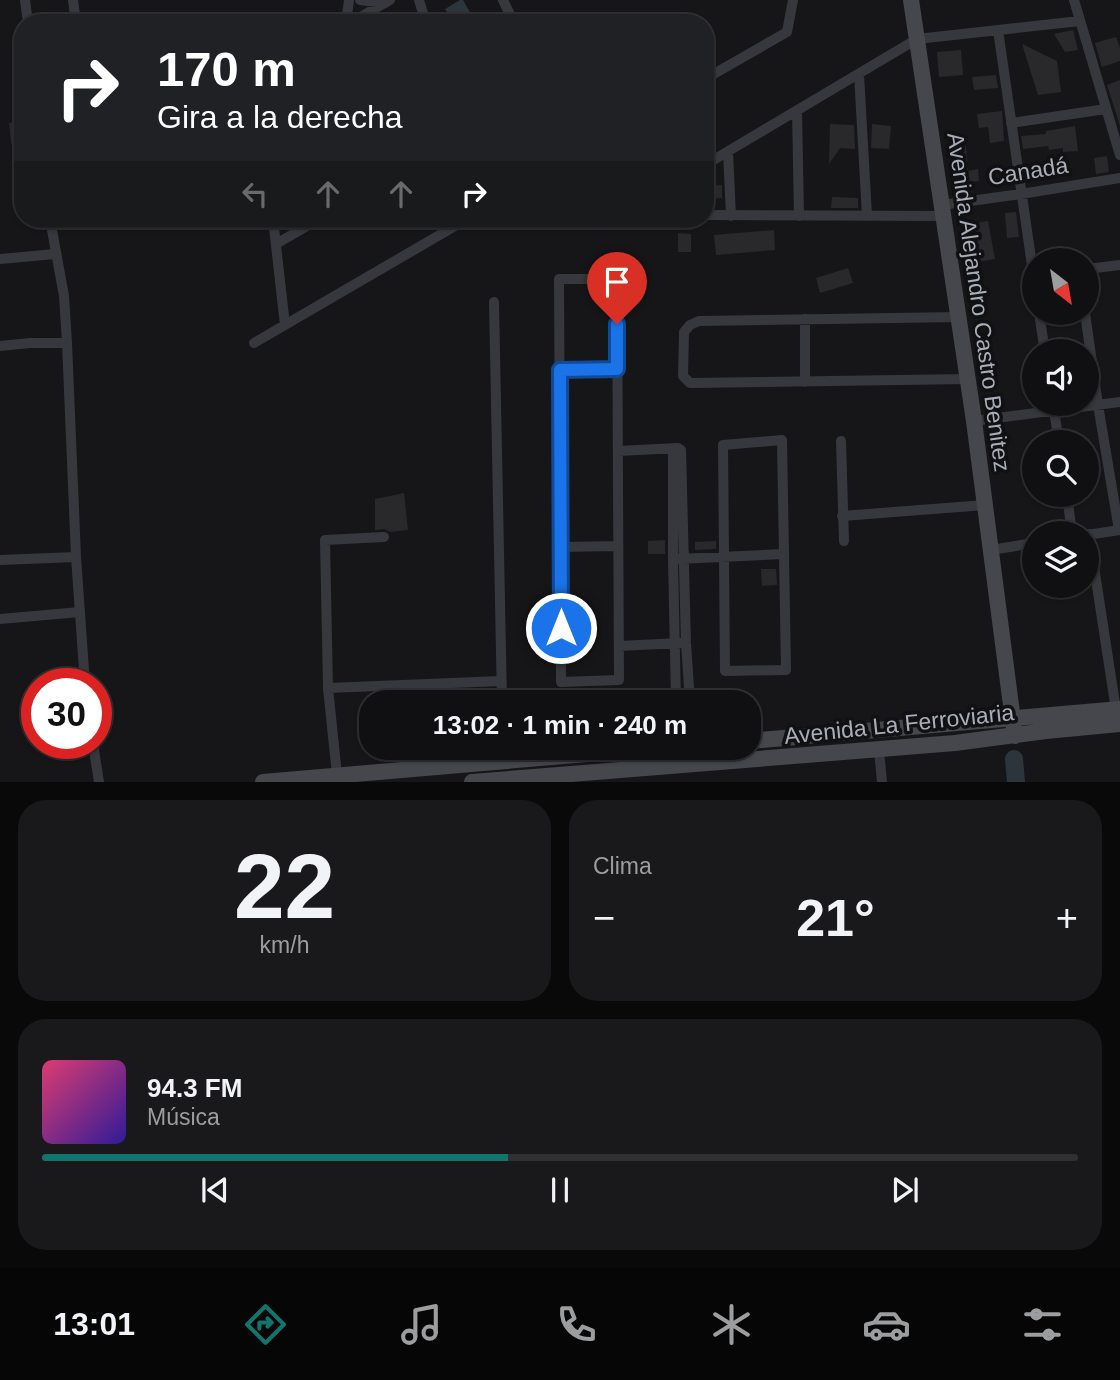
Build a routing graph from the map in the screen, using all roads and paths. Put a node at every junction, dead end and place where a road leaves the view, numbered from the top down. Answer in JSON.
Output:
{"nodes":[{"id":1,"x":360,"y":0,"type":"edge"},
{"id":2,"x":793,"y":0,"type":"edge"},
{"id":3,"x":911,"y":0,"type":"edge"},
{"id":4,"x":1074,"y":0,"type":"edge"},
{"id":5,"x":387,"y":2,"type":"edge"},
{"id":6,"x":365,"y":14,"type":"edge"},
{"id":7,"x":1080,"y":21,"type":"junction"},
{"id":8,"x":998,"y":30,"type":"junction"},
{"id":9,"x":917,"y":39,"type":"junction"},
{"id":10,"x":714,"y":73,"type":"edge"},
{"id":11,"x":859,"y":74,"type":"junction"},
{"id":12,"x":1106,"y":109,"type":"junction"},
{"id":13,"x":797,"y":110,"type":"junction"},
{"id":14,"x":1011,"y":123,"type":"junction"},
{"id":15,"x":728,"y":152,"type":"junction"},
{"id":16,"x":1120,"y":155,"type":"edge"},
{"id":17,"x":714,"y":160,"type":"edge"},
{"id":18,"x":1120,"y":178,"type":"edge"},
{"id":19,"x":1021,"y":194,"type":"junction"},
{"id":20,"x":943,"y":211,"type":"junction"},
{"id":21,"x":714,"y":215,"type":"edge"},
{"id":22,"x":731,"y":216,"type":"junction"},
{"id":23,"x":799,"y":216,"type":"junction"},
{"id":24,"x":867,"y":216,"type":"junction"},
{"id":25,"x":51,"y":228,"type":"edge"},
{"id":26,"x":274,"y":228,"type":"edge"},
{"id":27,"x":303,"y":228,"type":"edge"},
{"id":28,"x":452,"y":228,"type":"edge"},
{"id":29,"x":276,"y":244,"type":"junction"},
{"id":30,"x":1029,"y":248,"type":"edge"},
{"id":31,"x":55,"y":254,"type":"junction"},
{"id":32,"x":0,"y":259,"type":"edge"},
{"id":33,"x":1120,"y":265,"type":"edge"},
{"id":34,"x":1099,"y":268,"type":"edge"},
{"id":35,"x":494,"y":302,"type":"dead end"},
{"id":36,"x":959,"y":317,"type":"junction"},
{"id":37,"x":805,"y":319,"type":"junction"},
{"id":38,"x":285,"y":325,"type":"junction"},
{"id":39,"x":67,"y":343,"type":"junction"},
{"id":40,"x":254,"y":343,"type":"dead end"},
{"id":41,"x":0,"y":346,"type":"edge"},
{"id":42,"x":617,"y":369,"type":"junction"},
{"id":43,"x":560,"y":370,"type":"junction"},
{"id":44,"x":968,"y":379,"type":"junction"},
{"id":45,"x":805,"y":382,"type":"junction"},
{"id":46,"x":1120,"y":402,"type":"edge"},
{"id":47,"x":1099,"y":405,"type":"edge"},
{"id":48,"x":1099,"y":411,"type":"edge"},
{"id":49,"x":1022,"y":413,"type":"edge"},
{"id":50,"x":974,"y":421,"type":"junction"},
{"id":51,"x":841,"y":441,"type":"dead end"},
{"id":52,"x":673,"y":449,"type":"junction"},
{"id":53,"x":618,"y":452,"type":"junction"},
{"id":54,"x":985,"y":505,"type":"junction"},
{"id":55,"x":842,"y":516,"type":"junction"},
{"id":56,"x":1120,"y":530,"type":"edge"},
{"id":57,"x":1099,"y":533,"type":"edge"},
{"id":58,"x":384,"y":537,"type":"dead end"},
{"id":59,"x":844,"y":541,"type":"dead end"},
{"id":60,"x":1022,"y":545,"type":"edge"},
{"id":61,"x":618,"y":546,"type":"junction"},
{"id":62,"x":560,"y":547,"type":"junction"},
{"id":63,"x":991,"y":551,"type":"junction"},
{"id":64,"x":783,"y":554,"type":"junction"},
{"id":65,"x":76,"y":557,"type":"junction"},
{"id":66,"x":723,"y":557,"type":"junction"},
{"id":67,"x":685,"y":559,"type":"junction"},
{"id":68,"x":0,"y":560,"type":"edge"},
{"id":69,"x":673,"y":560,"type":"junction"},
{"id":70,"x":1099,"y":598,"type":"edge"},
{"id":71,"x":80,"y":612,"type":"junction"},
{"id":72,"x":0,"y":619,"type":"edge"},
{"id":73,"x":681,"y":643,"type":"junction"},
{"id":74,"x":619,"y":646,"type":"junction"},
{"id":75,"x":84,"y":668,"type":"edge"},
{"id":76,"x":501,"y":681,"type":"junction"},
{"id":77,"x":328,"y":688,"type":"junction"},
{"id":78,"x":501,"y":690,"type":"edge"},
{"id":79,"x":677,"y":690,"type":"edge"},
{"id":80,"x":688,"y":690,"type":"edge"},
{"id":81,"x":1119,"y":714,"type":"edge"},
{"id":82,"x":1013,"y":718,"type":"junction"},
{"id":83,"x":1016,"y":736,"type":"junction"},
{"id":84,"x":761,"y":740,"type":"edge"},
{"id":85,"x":879,"y":750,"type":"junction"},
{"id":86,"x":95,"y":759,"type":"edge"},
{"id":87,"x":457,"y":760,"type":"edge"},
{"id":88,"x":330,"y":777,"type":"edge"},
{"id":89,"x":291,"y":780,"type":"edge"},
{"id":90,"x":507,"y":780,"type":"edge"},
{"id":91,"x":99,"y":782,"type":"edge"},
{"id":92,"x":263,"y":782,"type":"edge"},
{"id":93,"x":472,"y":782,"type":"edge"},
{"id":94,"x":882,"y":782,"type":"edge"}],
"edges":[{"from":1,"to":5,"type":"street"},
{"from":2,"to":10,"type":"street"},
{"from":3,"to":9,"type":"main road","name":"Avenida Alejandro Castro Benitez"},
{"from":4,"to":7,"type":"street"},
{"from":5,"to":6,"type":"street"},
{"from":7,"to":8,"type":"street"},
{"from":7,"to":12,"type":"street"},
{"from":8,"to":9,"type":"street"},
{"from":8,"to":14,"type":"street"},
{"from":9,"to":11,"type":"street"},
{"from":9,"to":20,"type":"main road","name":"Avenida Alejandro Castro Benitez"},
{"from":11,"to":13,"type":"street"},
{"from":11,"to":24,"type":"street"},
{"from":12,"to":14,"type":"street"},
{"from":12,"to":16,"type":"street"},
{"from":13,"to":15,"type":"street"},
{"from":13,"to":23,"type":"street"},
{"from":14,"to":19,"type":"street"},
{"from":15,"to":17,"type":"street"},
{"from":15,"to":22,"type":"street"},
{"from":18,"to":19,"type":"street","name":"Canadá"},
{"from":19,"to":20,"type":"street","name":"Canadá"},
{"from":19,"to":30,"type":"street"},
{"from":20,"to":24,"type":"street","name":"Canadá"},
{"from":20,"to":36,"type":"main road","name":"Avenida Alejandro Castro Benitez"},
{"from":21,"to":22,"type":"street","name":"Canadá"},
{"from":22,"to":23,"type":"street","name":"Canadá"},
{"from":23,"to":24,"type":"street","name":"Canadá"},
{"from":25,"to":31,"type":"street"},
{"from":26,"to":29,"type":"street"},
{"from":27,"to":29,"type":"street"},
{"from":28,"to":38,"type":"street"},
{"from":29,"to":38,"type":"street"},
{"from":31,"to":32,"type":"street"},
{"from":31,"to":39,"type":"street"},
{"from":33,"to":34,"type":"street"},
{"from":35,"to":76,"type":"street"},
{"from":36,"to":37,"type":"street"},
{"from":36,"to":44,"type":"main road","name":"Avenida Alejandro Castro Benitez"},
{"from":37,"to":45,"type":"street"},
{"from":37,"to":45,"type":"street"},
{"from":38,"to":40,"type":"street"},
{"from":39,"to":41,"type":"street"},
{"from":39,"to":65,"type":"street"},
{"from":42,"to":43,"type":"street"},
{"from":42,"to":43,"type":"street"},
{"from":42,"to":53,"type":"street"},
{"from":43,"to":62,"type":"street"},
{"from":44,"to":45,"type":"street"},
{"from":44,"to":50,"type":"main road","name":"Avenida Alejandro Castro Benitez"},
{"from":46,"to":47,"type":"street"},
{"from":48,"to":56,"type":"street"},
{"from":49,"to":50,"type":"street"},
{"from":50,"to":54,"type":"main road","name":"Avenida Alejandro Castro Benitez"},
{"from":51,"to":55,"type":"street"},
{"from":52,"to":53,"type":"street"},
{"from":52,"to":67,"type":"street"},
{"from":52,"to":69,"type":"street"},
{"from":53,"to":61,"type":"street"},
{"from":54,"to":55,"type":"street"},
{"from":54,"to":63,"type":"main road","name":"Avenida Alejandro Castro Benitez"},
{"from":55,"to":59,"type":"street"},
{"from":56,"to":57,"type":"street"},
{"from":58,"to":77,"type":"street"},
{"from":60,"to":63,"type":"street"},
{"from":61,"to":62,"type":"street"},
{"from":61,"to":74,"type":"street"},
{"from":62,"to":74,"type":"street"},
{"from":63,"to":82,"type":"main road","name":"Avenida Alejandro Castro Benitez"},
{"from":64,"to":66,"type":"street"},
{"from":64,"to":66,"type":"street"},
{"from":64,"to":66,"type":"street"},
{"from":65,"to":68,"type":"street"},
{"from":65,"to":71,"type":"street"},
{"from":66,"to":67,"type":"street"},
{"from":67,"to":69,"type":"street"},
{"from":67,"to":73,"type":"street"},
{"from":69,"to":73,"type":"street"},
{"from":70,"to":81,"type":"street"},
{"from":71,"to":72,"type":"street"},
{"from":71,"to":75,"type":"street"},
{"from":73,"to":74,"type":"street"},
{"from":73,"to":79,"type":"street"},
{"from":73,"to":80,"type":"street"},
{"from":76,"to":77,"type":"street"},
{"from":76,"to":78,"type":"street"},
{"from":77,"to":88,"type":"street"},
{"from":81,"to":82,"type":"main road","name":"Avenida La Ferroviaria"},
{"from":81,"to":83,"type":"main road","name":"Avenida La Ferroviaria"},
{"from":82,"to":83,"type":"main road","name":"Avenida Alejandro Castro Benitez"},
{"from":82,"to":84,"type":"main road","name":"Avenida La Ferroviaria"},
{"from":83,"to":85,"type":"main road","name":"Avenida La Ferroviaria"},
{"from":85,"to":90,"type":"main road","name":"Avenida La Ferroviaria"},
{"from":85,"to":94,"type":"street"},
{"from":86,"to":91,"type":"street"},
{"from":87,"to":88,"type":"main road"},
{"from":88,"to":89,"type":"main road"},
{"from":89,"to":92,"type":"main road"},
{"from":90,"to":93,"type":"main road","name":"Avenida La Ferroviaria"}]}
